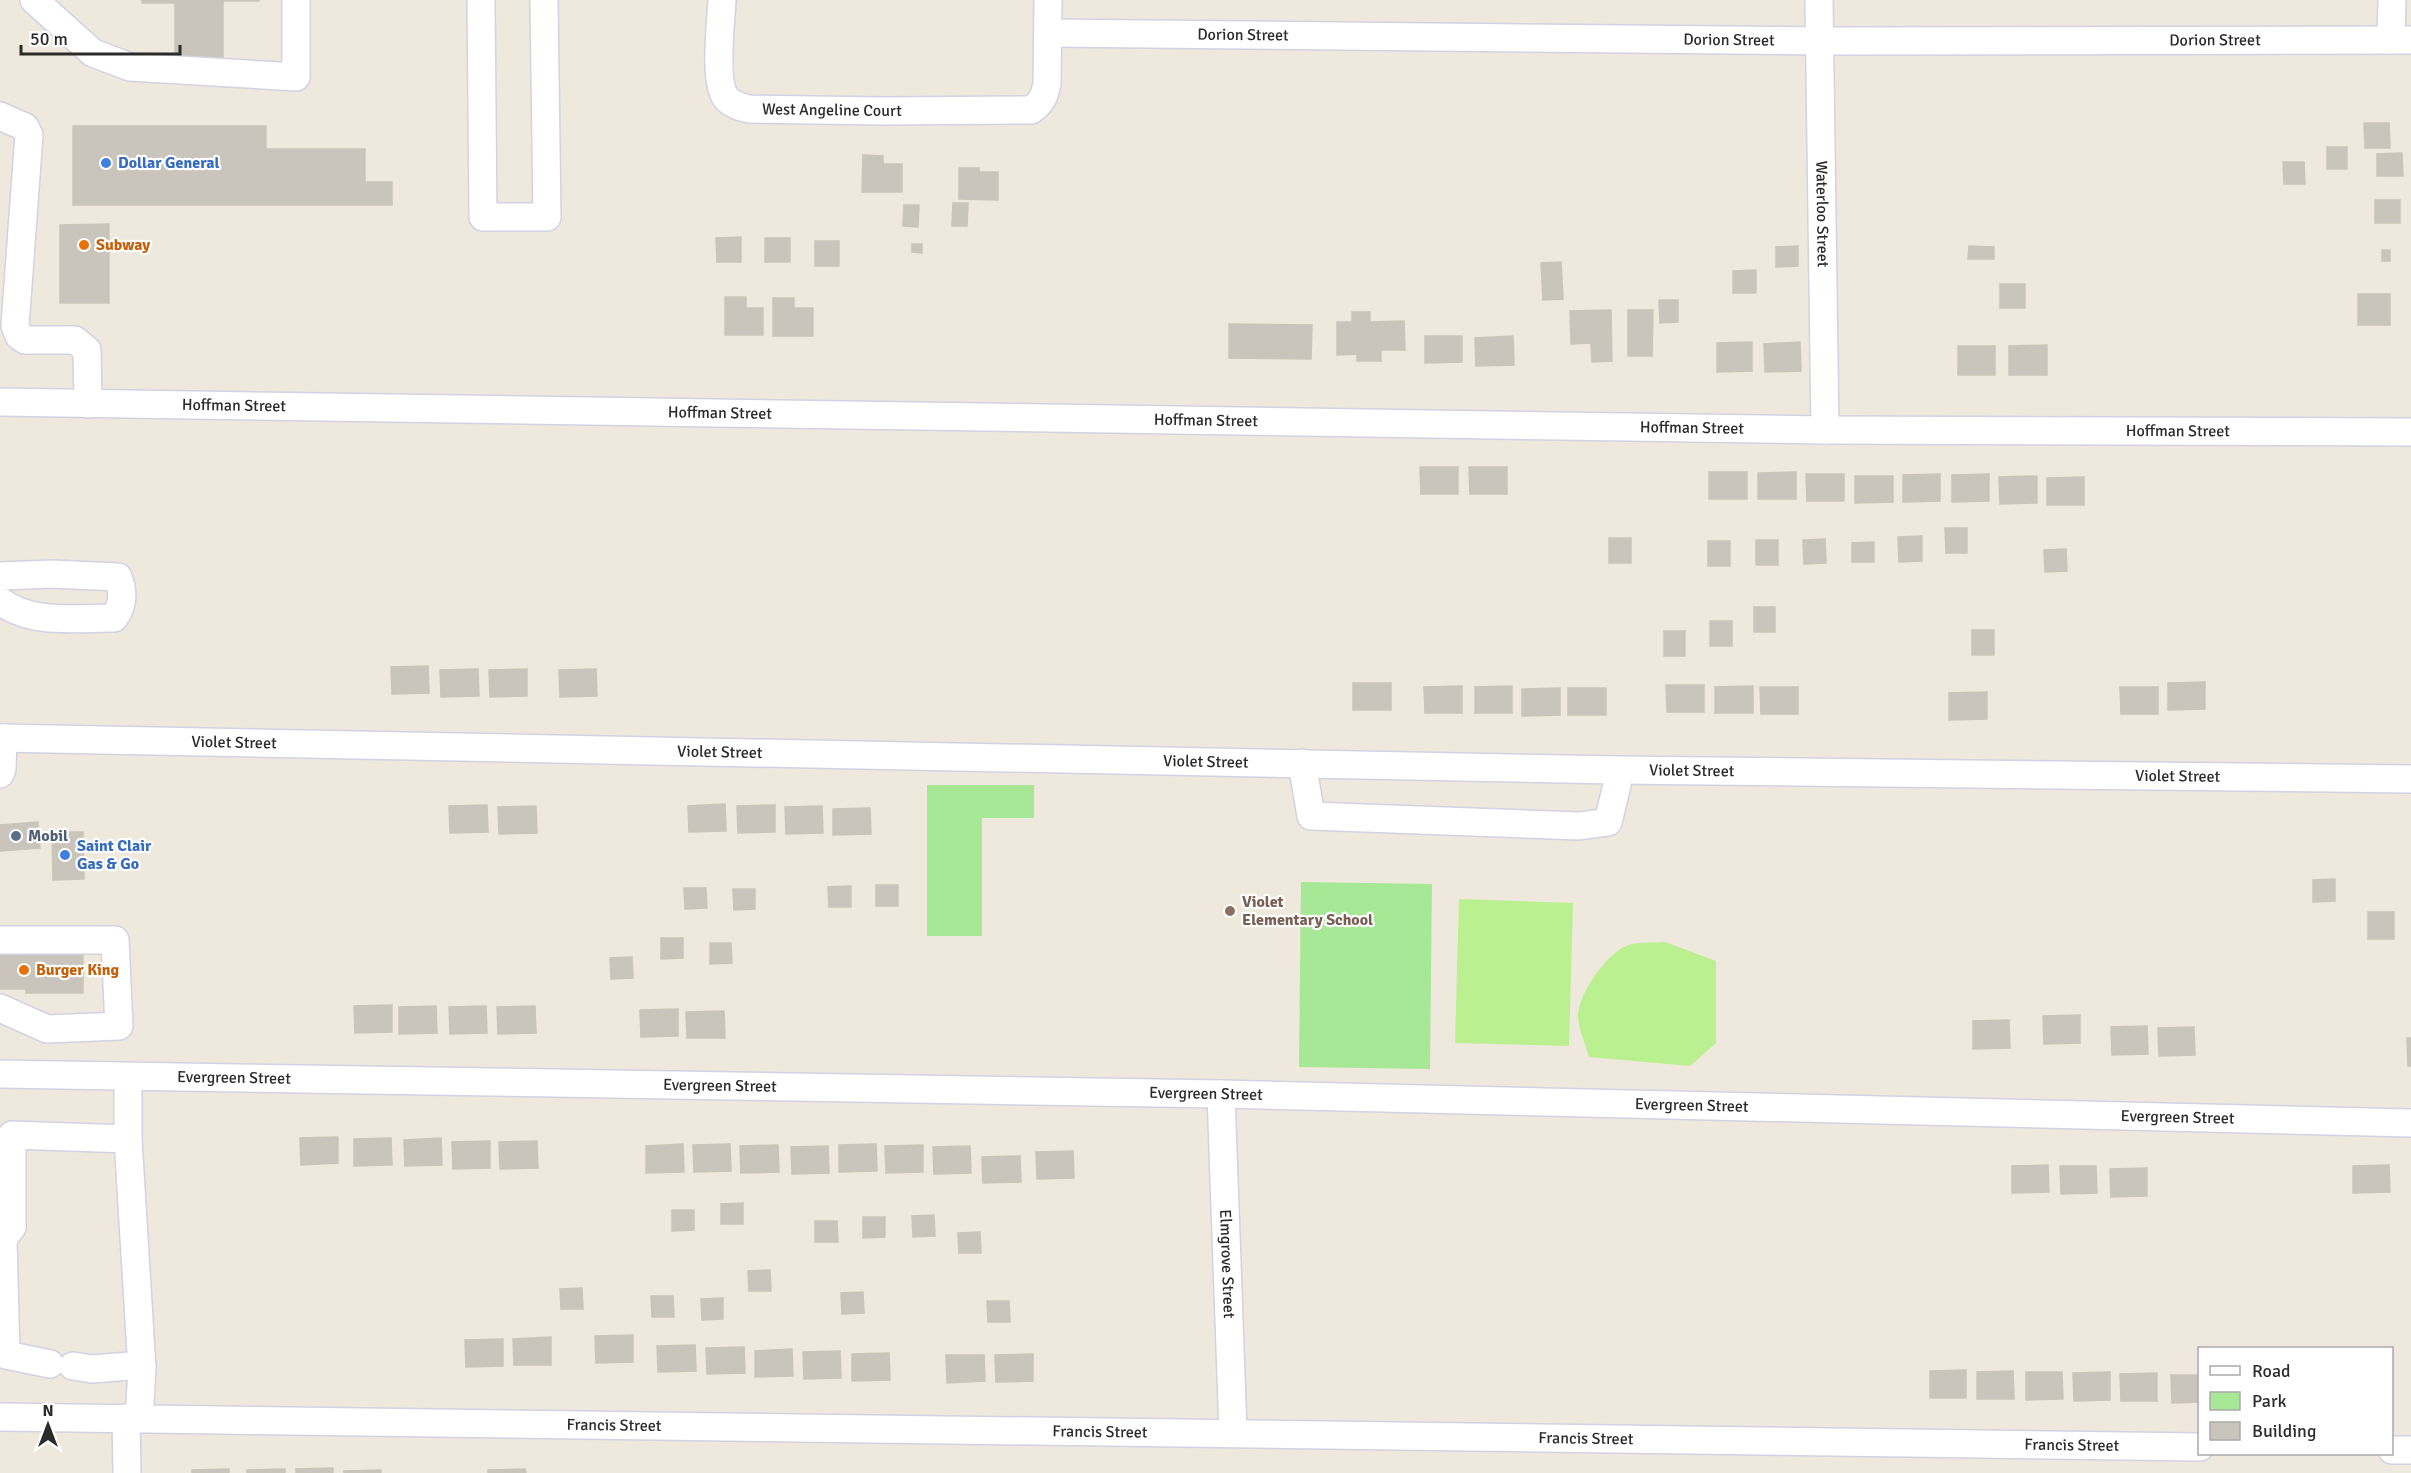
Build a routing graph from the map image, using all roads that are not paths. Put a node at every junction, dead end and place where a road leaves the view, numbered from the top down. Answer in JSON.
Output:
{"nodes":[{"id":1,"x":34,"y":0,"type":"edge"},
{"id":2,"x":296,"y":0,"type":"edge"},
{"id":3,"x":481,"y":0,"type":"edge"},
{"id":4,"x":544,"y":0,"type":"edge"},
{"id":5,"x":722,"y":0,"type":"edge"},
{"id":6,"x":1048,"y":0,"type":"edge"},
{"id":7,"x":1819,"y":0,"type":"edge"},
{"id":8,"x":2392,"y":0,"type":"edge"},
{"id":9,"x":1048,"y":33,"type":"junction"},
{"id":10,"x":2401,"y":40,"type":"edge"},
{"id":11,"x":1820,"y":41,"type":"junction"},
{"id":12,"x":0,"y":116,"type":"edge"},
{"id":13,"x":12,"y":210,"type":"edge"},
{"id":14,"x":9,"y":273,"type":"edge"},
{"id":15,"x":0,"y":402,"type":"edge"},
{"id":16,"x":88,"y":404,"type":"junction"},
{"id":17,"x":1825,"y":430,"type":"junction"},
{"id":18,"x":2411,"y":432,"type":"edge"},
{"id":19,"x":0,"y":576,"type":"edge"},
{"id":20,"x":0,"y":601,"type":"edge"},
{"id":21,"x":2,"y":738,"type":"edge"},
{"id":22,"x":1302,"y":763,"type":"junction"},
{"id":23,"x":1616,"y":770,"type":"junction"},
{"id":24,"x":0,"y":774,"type":"edge"},
{"id":25,"x":2411,"y":779,"type":"edge"},
{"id":26,"x":0,"y":940,"type":"edge"},
{"id":27,"x":0,"y":1008,"type":"edge"},
{"id":28,"x":0,"y":1074,"type":"edge"},
{"id":29,"x":128,"y":1077,"type":"junction"},
{"id":30,"x":1221,"y":1094,"type":"junction"},
{"id":31,"x":2411,"y":1123,"type":"edge"},
{"id":32,"x":128,"y":1139,"type":"junction"},
{"id":33,"x":6,"y":1228,"type":"edge"},
{"id":34,"x":3,"y":1356,"type":"edge"},
{"id":35,"x":142,"y":1365,"type":"junction"},
{"id":36,"x":0,"y":1417,"type":"edge"},
{"id":37,"x":133,"y":1418,"type":"junction"},
{"id":38,"x":1233,"y":1432,"type":"junction"},
{"id":39,"x":2198,"y":1447,"type":"edge"},
{"id":40,"x":2393,"y":1450,"type":"edge"},
{"id":41,"x":2411,"y":1450,"type":"edge"},
{"id":42,"x":127,"y":1473,"type":"edge"}],
"edges":[{"from":1,"to":2,"type":"street"},
{"from":3,"to":4,"type":"street"},
{"from":5,"to":9,"type":"street","name":"West Angeline Court"},
{"from":6,"to":9,"type":"street"},
{"from":7,"to":11,"type":"street","name":"Waterloo Street"},
{"from":8,"to":10,"type":"street"},
{"from":9,"to":11,"type":"street","name":"Dorion Street"},
{"from":10,"to":11,"type":"street","name":"Dorion Street"},
{"from":11,"to":17,"type":"street","name":"Waterloo Street"},
{"from":12,"to":13,"type":"street"},
{"from":13,"to":14,"type":"street"},
{"from":14,"to":16,"type":"street"},
{"from":15,"to":16,"type":"street","name":"Hoffman Street"},
{"from":16,"to":17,"type":"street","name":"Hoffman Street"},
{"from":17,"to":18,"type":"street","name":"Hoffman Street"},
{"from":19,"to":20,"type":"street"},
{"from":21,"to":22,"type":"street","name":"Violet Street"},
{"from":21,"to":24,"type":"street"},
{"from":22,"to":23,"type":"street","name":"Violet Street"},
{"from":22,"to":23,"type":"street"},
{"from":23,"to":25,"type":"street","name":"Violet Street"},
{"from":26,"to":27,"type":"street"},
{"from":28,"to":29,"type":"street","name":"Evergreen Street"},
{"from":29,"to":30,"type":"street","name":"Evergreen Street"},
{"from":29,"to":32,"type":"street"},
{"from":30,"to":31,"type":"street","name":"Evergreen Street"},
{"from":30,"to":38,"type":"street","name":"Elmgrove Street"},
{"from":32,"to":33,"type":"street"},
{"from":32,"to":35,"type":"street"},
{"from":33,"to":34,"type":"street"},
{"from":34,"to":35,"type":"street"},
{"from":35,"to":37,"type":"street"},
{"from":36,"to":37,"type":"street","name":"Francis Street"},
{"from":37,"to":38,"type":"street","name":"Francis Street"},
{"from":37,"to":42,"type":"street"},
{"from":38,"to":39,"type":"street","name":"Francis Street"},
{"from":40,"to":41,"type":"street"}]}
